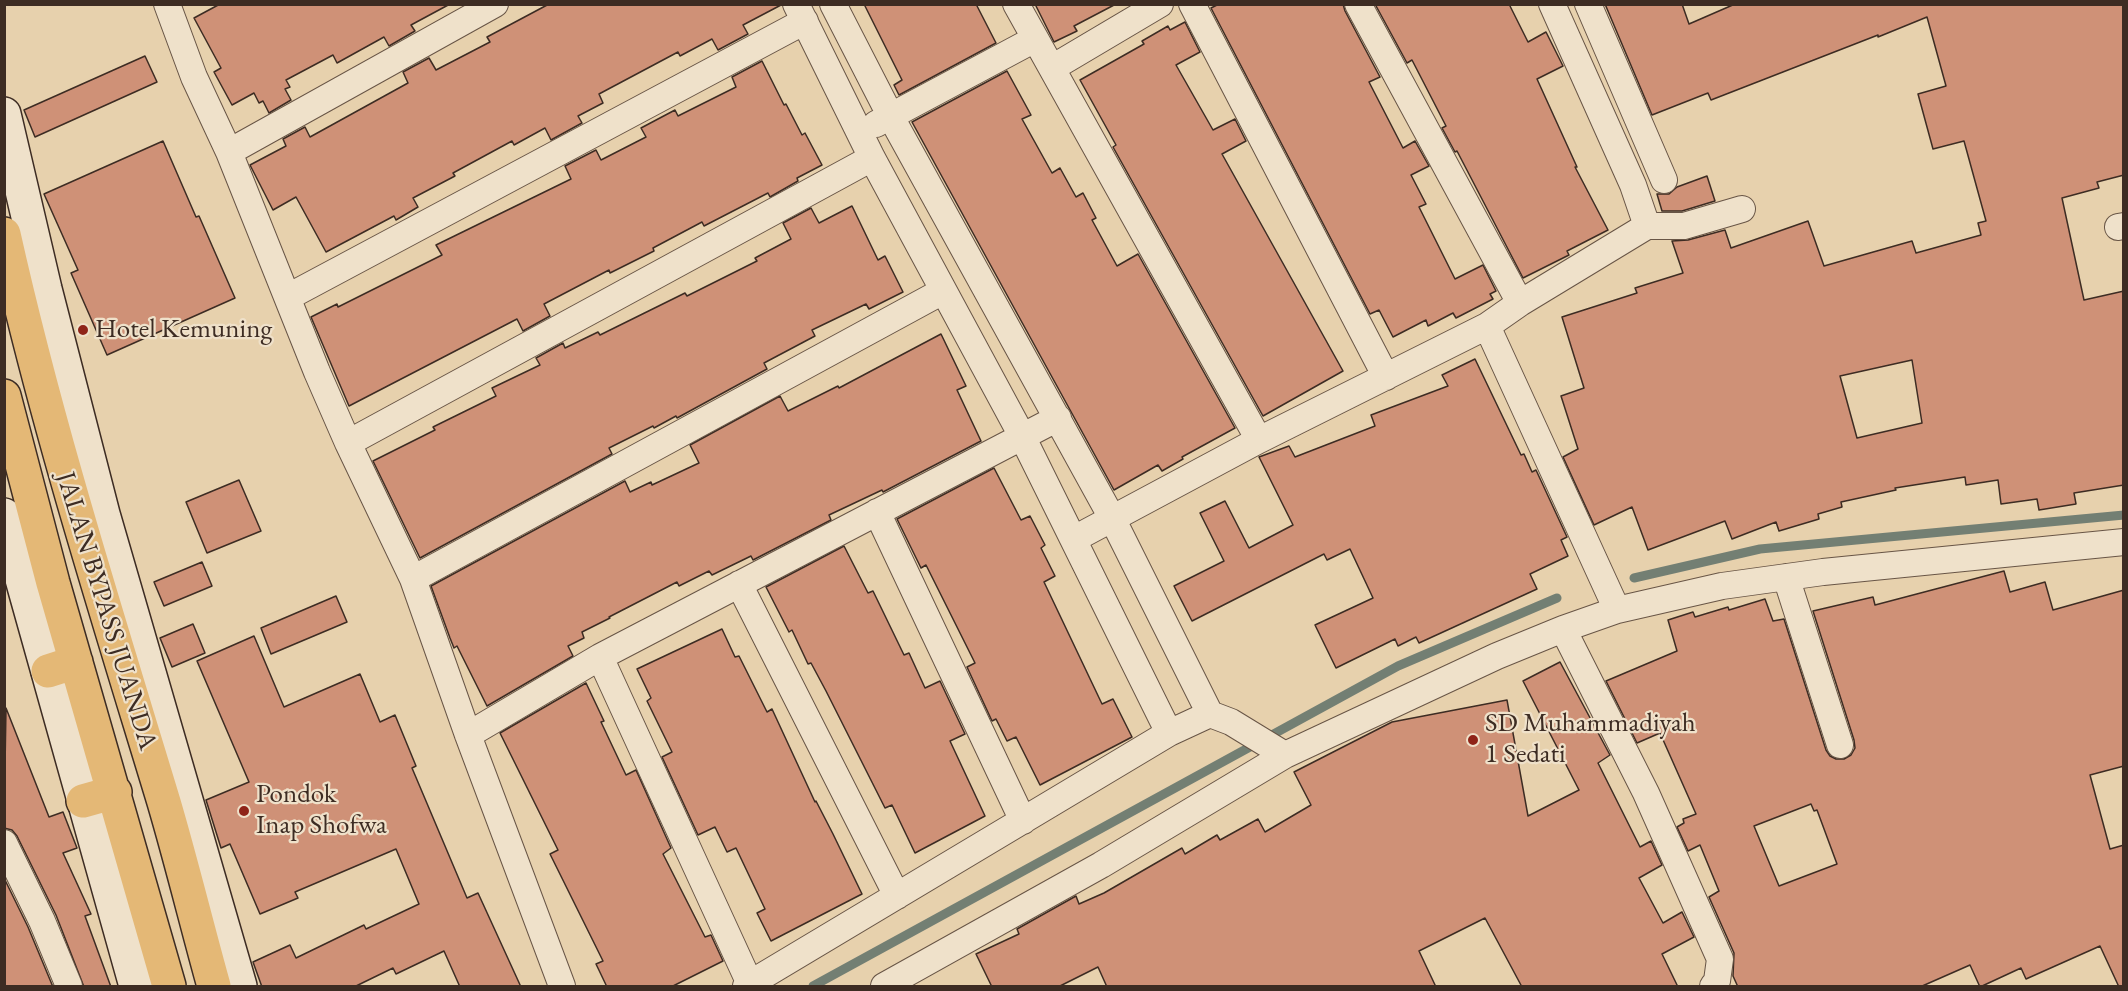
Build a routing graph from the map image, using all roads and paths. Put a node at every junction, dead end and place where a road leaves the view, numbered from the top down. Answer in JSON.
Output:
{"nodes":[{"id":1,"x":167,"y":4,"type":"edge"},
{"id":2,"x":495,"y":4,"type":"edge"},
{"id":3,"x":833,"y":4,"type":"edge"},
{"id":4,"x":1016,"y":4,"type":"edge"},
{"id":5,"x":1160,"y":4,"type":"edge"},
{"id":6,"x":1191,"y":4,"type":"edge"},
{"id":7,"x":1358,"y":4,"type":"edge"},
{"id":8,"x":1552,"y":4,"type":"edge"},
{"id":9,"x":1588,"y":4,"type":"edge"},
{"id":10,"x":801,"y":13,"type":"edge"},
{"id":11,"x":1035,"y":39,"type":"junction"},
{"id":12,"x":1052,"y":68,"type":"junction"},
{"id":13,"x":4,"y":114,"type":"edge"},
{"id":14,"x":891,"y":117,"type":"junction"},
{"id":15,"x":860,"y":131,"type":"junction"},
{"id":16,"x":229,"y":152,"type":"junction"},
{"id":17,"x":872,"y":158,"type":"junction"},
{"id":18,"x":1664,"y":180,"type":"dead end"},
{"id":19,"x":1742,"y":209,"type":"dead end"},
{"id":20,"x":1647,"y":226,"type":"junction"},
{"id":21,"x":4,"y":234,"type":"edge"},
{"id":22,"x":943,"y":291,"type":"junction"},
{"id":23,"x":32,"y":292,"type":"junction"},
{"id":24,"x":288,"y":297,"type":"junction"},
{"id":25,"x":1520,"y":303,"type":"junction"},
{"id":26,"x":1487,"y":326,"type":"junction"},
{"id":27,"x":1386,"y":377,"type":"junction"},
{"id":28,"x":4,"y":396,"type":"edge"},
{"id":29,"x":1058,"y":418,"type":"junction"},
{"id":30,"x":1022,"y":436,"type":"junction"},
{"id":31,"x":1259,"y":440,"type":"junction"},
{"id":32,"x":348,"y":442,"type":"junction"},
{"id":33,"x":876,"y":512,"type":"junction"},
{"id":34,"x":4,"y":515,"type":"edge"},
{"id":35,"x":1112,"y":518,"type":"junction"},
{"id":36,"x":1074,"y":539,"type":"junction"},
{"id":37,"x":2124,"y":542,"type":"edge"},
{"id":38,"x":1786,"y":577,"type":"junction"},
{"id":39,"x":413,"y":579,"type":"junction"},
{"id":40,"x":739,"y":584,"type":"junction"},
{"id":41,"x":1617,"y":610,"type":"junction"},
{"id":42,"x":1563,"y":629,"type":"junction"},
{"id":43,"x":600,"y":657,"type":"junction"},
{"id":44,"x":62,"y":666,"type":"junction"},
{"id":45,"x":140,"y":687,"type":"junction"},
{"id":46,"x":1221,"y":718,"type":"junction"},
{"id":47,"x":1169,"y":733,"type":"junction"},
{"id":48,"x":468,"y":735,"type":"junction"},
{"id":49,"x":1840,"y":745,"type":"dead end"},
{"id":50,"x":1277,"y":749,"type":"junction"},
{"id":51,"x":83,"y":801,"type":"junction"},
{"id":52,"x":118,"y":806,"type":"junction"},
{"id":53,"x":1023,"y":821,"type":"junction"},
{"id":54,"x":4,"y":843,"type":"edge"},
{"id":55,"x":897,"y":896,"type":"junction"},
{"id":56,"x":748,"y":985,"type":"edge"},
{"id":57,"x":69,"y":987,"type":"edge"},
{"id":58,"x":136,"y":987,"type":"edge"},
{"id":59,"x":169,"y":987,"type":"edge"},
{"id":60,"x":214,"y":987,"type":"edge"},
{"id":61,"x":240,"y":987,"type":"edge"},
{"id":62,"x":562,"y":987,"type":"edge"},
{"id":63,"x":884,"y":987,"type":"edge"},
{"id":64,"x":1713,"y":987,"type":"edge"}],
"edges":[{"from":1,"to":16,"type":"street"},
{"from":2,"to":16,"type":"street"},
{"from":3,"to":14,"type":"street"},
{"from":4,"to":11,"type":"street"},
{"from":5,"to":12,"type":"street"},
{"from":6,"to":27,"type":"street"},
{"from":7,"to":25,"type":"street"},
{"from":8,"to":20,"type":"street"},
{"from":9,"to":18,"type":"street"},
{"from":10,"to":15,"type":"street"},
{"from":10,"to":24,"type":"street"},
{"from":11,"to":12,"type":"street"},
{"from":11,"to":14,"type":"street"},
{"from":12,"to":31,"type":"street"},
{"from":13,"to":23,"type":"street"},
{"from":14,"to":15,"type":"street"},
{"from":14,"to":29,"type":"street"},
{"from":15,"to":17,"type":"street"},
{"from":16,"to":24,"type":"street"},
{"from":17,"to":22,"type":"street"},
{"from":17,"to":32,"type":"street"},
{"from":19,"to":20,"type":"street"},
{"from":20,"to":25,"type":"street"},
{"from":21,"to":23,"type":"highway","name":"JALAN BYPASS JUANDA"},
{"from":22,"to":30,"type":"street"},
{"from":22,"to":39,"type":"street"},
{"from":23,"to":45,"type":"highway","name":"JALAN BYPASS JUANDA"},
{"from":24,"to":32,"type":"street"},
{"from":25,"to":26,"type":"street"},
{"from":26,"to":27,"type":"street"},
{"from":26,"to":41,"type":"street"},
{"from":27,"to":31,"type":"street"},
{"from":28,"to":44,"type":"highway","name":"JALAN BYPASS JUANDA"},
{"from":29,"to":30,"type":"street"},
{"from":29,"to":35,"type":"street"},
{"from":30,"to":33,"type":"street"},
{"from":30,"to":36,"type":"street"},
{"from":31,"to":35,"type":"street"},
{"from":32,"to":39,"type":"street"},
{"from":33,"to":40,"type":"street"},
{"from":33,"to":53,"type":"street"},
{"from":34,"to":44,"type":"street"},
{"from":35,"to":36,"type":"street"},
{"from":35,"to":46,"type":"street"},
{"from":36,"to":47,"type":"street"},
{"from":37,"to":38,"type":"street"},
{"from":38,"to":41,"type":"street"},
{"from":38,"to":49,"type":"street"},
{"from":39,"to":48,"type":"street"},
{"from":40,"to":43,"type":"street"},
{"from":40,"to":55,"type":"street"},
{"from":41,"to":42,"type":"street"},
{"from":42,"to":50,"type":"street"},
{"from":42,"to":64,"type":"street"},
{"from":43,"to":48,"type":"street"},
{"from":43,"to":56,"type":"street"},
{"from":44,"to":51,"type":"street"},
{"from":44,"to":52,"type":"highway","name":"JALAN BYPASS JUANDA"},
{"from":45,"to":60,"type":"highway","name":"JALAN BYPASS JUANDA"},
{"from":45,"to":61,"type":"street"},
{"from":46,"to":47,"type":"street"},
{"from":46,"to":50,"type":"street"},
{"from":47,"to":53,"type":"street"},
{"from":48,"to":62,"type":"street"},
{"from":50,"to":63,"type":"street"},
{"from":51,"to":52,"type":"highway"},
{"from":51,"to":58,"type":"street"},
{"from":52,"to":59,"type":"highway","name":"JALAN BYPASS JUANDA"},
{"from":53,"to":55,"type":"street"},
{"from":54,"to":57,"type":"street"},
{"from":55,"to":56,"type":"street"}]}
